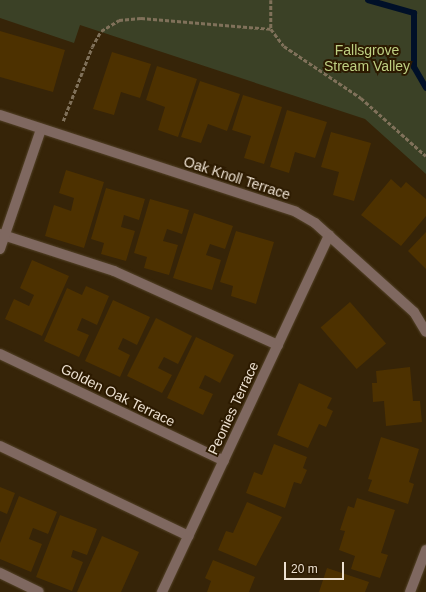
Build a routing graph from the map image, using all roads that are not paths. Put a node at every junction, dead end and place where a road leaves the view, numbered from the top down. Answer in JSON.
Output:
{"nodes":[{"id":1,"x":0,"y":115,"type":"edge"},
{"id":2,"x":41,"y":129,"type":"junction"},
{"id":3,"x":2,"y":234,"type":"edge"},
{"id":4,"x":329,"y":235,"type":"junction"},
{"id":5,"x":0,"y":249,"type":"edge"},
{"id":6,"x":426,"y":332,"type":"edge"},
{"id":7,"x":278,"y":345,"type":"junction"},
{"id":8,"x":0,"y":354,"type":"edge"},
{"id":9,"x":0,"y":446,"type":"edge"},
{"id":10,"x":224,"y":461,"type":"junction"},
{"id":11,"x":189,"y":536,"type":"junction"},
{"id":12,"x":426,"y":550,"type":"edge"},
{"id":13,"x":0,"y":573,"type":"edge"},
{"id":14,"x":39,"y":592,"type":"edge"},
{"id":15,"x":162,"y":592,"type":"edge"},
{"id":16,"x":410,"y":592,"type":"edge"}],
"edges":[{"from":1,"to":2,"type":"street","name":"Oak Knoll Terrace"},
{"from":2,"to":3,"type":"street"},
{"from":2,"to":4,"type":"street","name":"Oak Knoll Terrace"},
{"from":3,"to":5,"type":"street"},
{"from":3,"to":7,"type":"street"},
{"from":4,"to":6,"type":"street","name":"Oak Knoll Terrace"},
{"from":4,"to":7,"type":"street","name":"Peonies Terrace"},
{"from":7,"to":10,"type":"street","name":"Peonies Terrace"},
{"from":8,"to":10,"type":"street","name":"Golden Oak Terrace"},
{"from":9,"to":11,"type":"street"},
{"from":10,"to":11,"type":"street","name":"Peonies Terrace"},
{"from":11,"to":15,"type":"street","name":"Peonies Terrace"},
{"from":12,"to":16,"type":"street"},
{"from":13,"to":14,"type":"street"}]}
